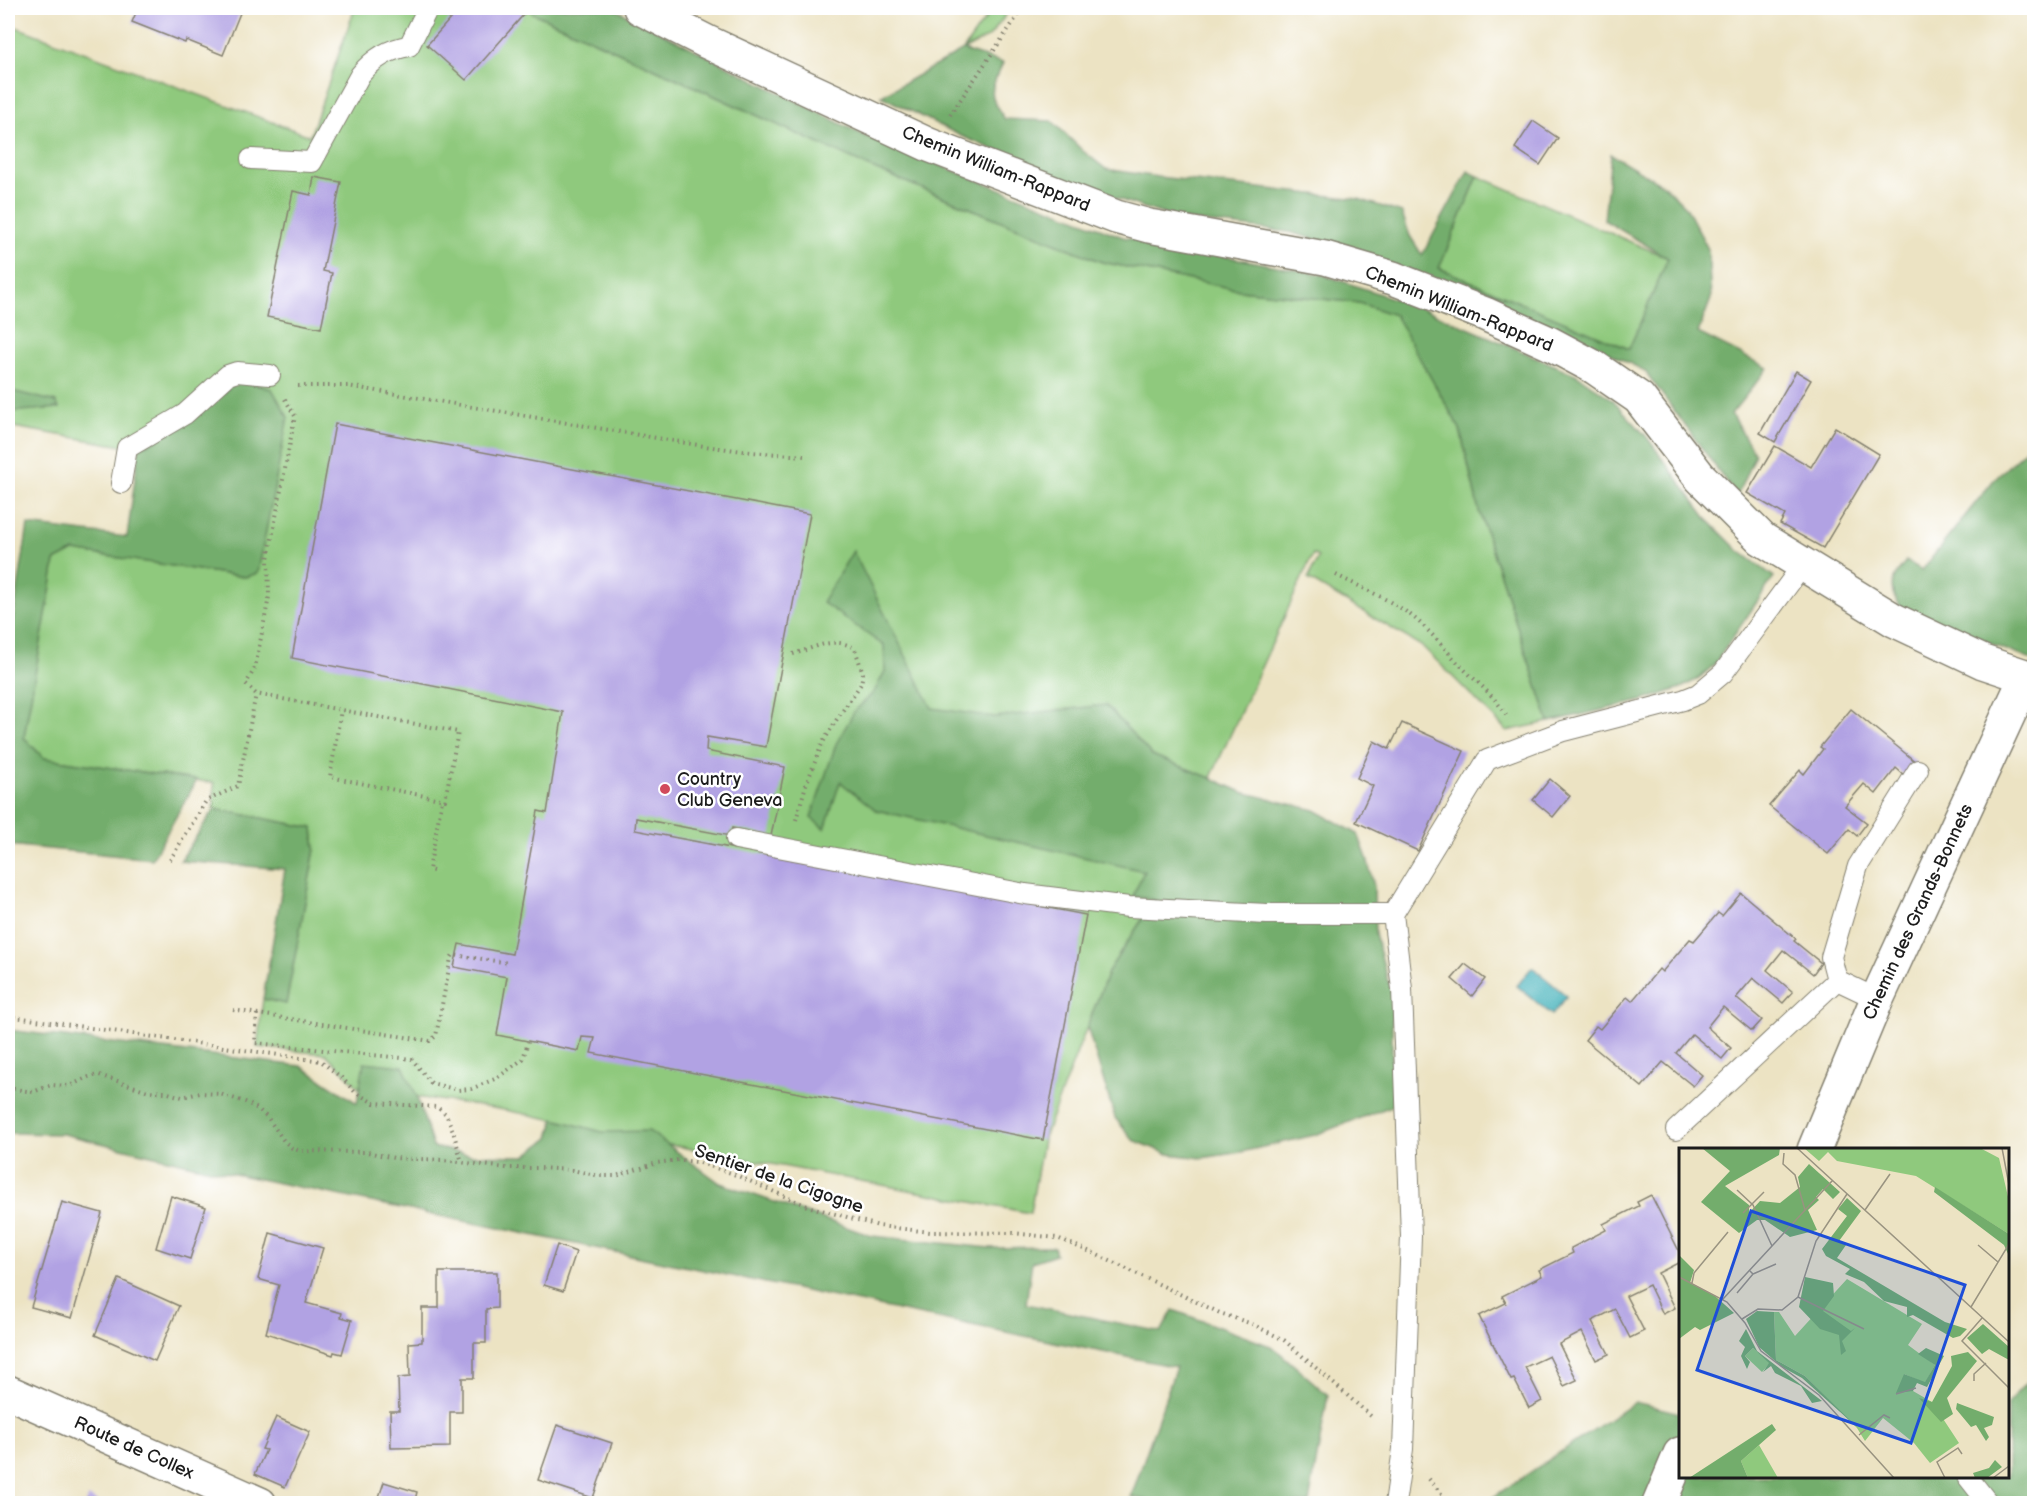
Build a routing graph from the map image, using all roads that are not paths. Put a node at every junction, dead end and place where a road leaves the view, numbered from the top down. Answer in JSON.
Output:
{"nodes":[{"id":1,"x":428,"y":8,"type":"edge"},
{"id":2,"x":640,"y":8,"type":"edge"},
{"id":3,"x":251,"y":159,"type":"dead end"},
{"id":4,"x":270,"y":375,"type":"road end"},
{"id":5,"x":121,"y":483,"type":"dead end"},
{"id":6,"x":1803,"y":565,"type":"junction"},
{"id":7,"x":2030,"y":678,"type":"edge"},
{"id":8,"x":1918,"y":770,"type":"dead end"},
{"id":9,"x":736,"y":839,"type":"dead end"},
{"id":10,"x":1393,"y":914,"type":"junction"},
{"id":11,"x":1837,"y":980,"type":"junction"},
{"id":12,"x":1877,"y":999,"type":"junction"},
{"id":13,"x":1676,"y":1130,"type":"dead end"},
{"id":14,"x":1814,"y":1148,"type":"edge"},
{"id":15,"x":8,"y":1392,"type":"edge"},
{"id":16,"x":1679,"y":1456,"type":"edge"},
{"id":17,"x":1969,"y":1478,"type":"edge"},
{"id":18,"x":260,"y":1503,"type":"edge"},
{"id":19,"x":1395,"y":1503,"type":"edge"},
{"id":20,"x":1659,"y":1503,"type":"edge"},
{"id":21,"x":1989,"y":1503,"type":"edge"}],
"edges":[{"from":1,"to":3,"type":"lane"},
{"from":2,"to":6,"type":"street","name":"Chemin William-Rappard"},
{"from":4,"to":5,"type":"lane"},
{"from":6,"to":7,"type":"street","name":"Chemin William-Rappard"},
{"from":6,"to":10,"type":"lane"},
{"from":7,"to":12,"type":"street","name":"Chemin des Grands-Bonnets"},
{"from":8,"to":11,"type":"lane"},
{"from":9,"to":10,"type":"lane"},
{"from":10,"to":19,"type":"lane"},
{"from":11,"to":12,"type":"lane"},
{"from":11,"to":13,"type":"lane"},
{"from":12,"to":14,"type":"street","name":"Chemin des Grands-Bonnets"},
{"from":15,"to":18,"type":"street","name":"Route de Collex"},
{"from":16,"to":20,"type":"street"},
{"from":17,"to":21,"type":"lane"}]}
